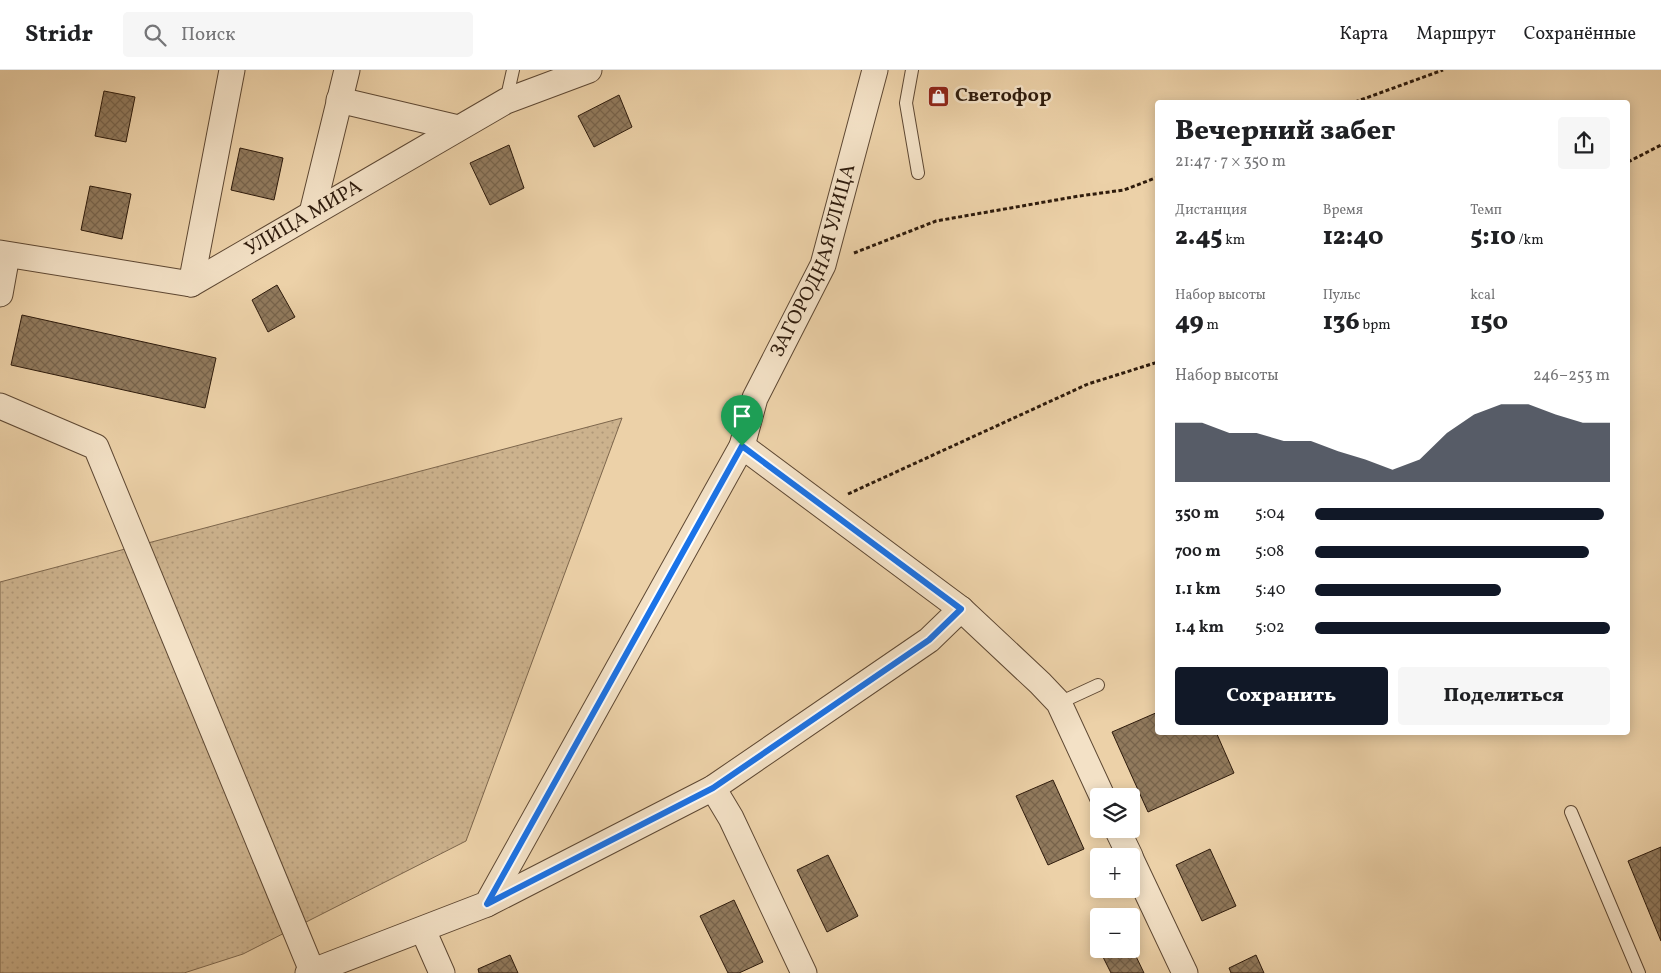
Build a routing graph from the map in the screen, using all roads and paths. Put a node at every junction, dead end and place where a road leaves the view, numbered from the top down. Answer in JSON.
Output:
{"nodes":[{"id":1,"x":232,"y":70,"type":"edge"},
{"id":2,"x":347,"y":70,"type":"edge"},
{"id":3,"x":513,"y":70,"type":"edge"},
{"id":4,"x":589,"y":70,"type":"edge"},
{"id":5,"x":875,"y":70,"type":"edge"},
{"id":6,"x":912,"y":70,"type":"edge"},
{"id":7,"x":1443,"y":70,"type":"edge"},
{"id":8,"x":339,"y":100,"type":"junction"},
{"id":9,"x":506,"y":100,"type":"junction"},
{"id":10,"x":1360,"y":100,"type":"edge"},
{"id":11,"x":458,"y":128,"type":"junction"},
{"id":12,"x":1661,"y":144,"type":"edge"},
{"id":13,"x":1630,"y":161,"type":"edge"},
{"id":14,"x":918,"y":173,"type":"dead end"},
{"id":15,"x":1155,"y":178,"type":"edge"},
{"id":16,"x":312,"y":213,"type":"junction"},
{"id":17,"x":3,"y":254,"type":"edge"},
{"id":18,"x":823,"y":265,"type":"junction"},
{"id":19,"x":190,"y":284,"type":"junction"},
{"id":20,"x":0,"y":294,"type":"edge"},
{"id":21,"x":1155,"y":363,"type":"edge"},
{"id":22,"x":0,"y":406,"type":"edge"},
{"id":23,"x":742,"y":446,"type":"junction"},
{"id":24,"x":822,"y":506,"type":"junction"},
{"id":25,"x":961,"y":609,"type":"junction"},
{"id":26,"x":1098,"y":684,"type":"dead end"},
{"id":27,"x":1059,"y":703,"type":"junction"},
{"id":28,"x":713,"y":788,"type":"junction"},
{"id":29,"x":1098,"y":788,"type":"edge"},
{"id":30,"x":1571,"y":812,"type":"dead end"},
{"id":31,"x":1140,"y":876,"type":"edge"},
{"id":32,"x":487,"y":904,"type":"junction"},
{"id":33,"x":423,"y":930,"type":"junction"},
{"id":34,"x":310,"y":972,"type":"edge"},
{"id":35,"x":442,"y":973,"type":"edge"},
{"id":36,"x":804,"y":973,"type":"edge"},
{"id":37,"x":1185,"y":973,"type":"edge"},
{"id":38,"x":1639,"y":973,"type":"edge"}],
"edges":[{"from":1,"to":19,"type":"street"},
{"from":2,"to":8,"type":"street"},
{"from":3,"to":9,"type":"lane"},
{"from":4,"to":9,"type":"street","name":"УЛИЦА МИРА"},
{"from":5,"to":18,"type":"street","name":"ЗАГОРОДНАЯ УЛИЦА"},
{"from":6,"to":14,"type":"lane"},
{"from":7,"to":10,"type":"path"},
{"from":8,"to":11,"type":"street"},
{"from":8,"to":16,"type":"street"},
{"from":9,"to":11,"type":"street","name":"УЛИЦА МИРА"},
{"from":11,"to":16,"type":"street","name":"УЛИЦА МИРА"},
{"from":12,"to":13,"type":"path"},
{"from":15,"to":18,"type":"path"},
{"from":16,"to":19,"type":"street","name":"УЛИЦА МИРА"},
{"from":17,"to":19,"type":"street"},
{"from":17,"to":20,"type":"street"},
{"from":18,"to":23,"type":"street","name":"ЗАГОРОДНАЯ УЛИЦА"},
{"from":21,"to":24,"type":"path"},
{"from":22,"to":34,"type":"street"},
{"from":23,"to":24,"type":"street"},
{"from":23,"to":32,"type":"street","name":"ЗАГОРОДНАЯ УЛИЦА"},
{"from":24,"to":25,"type":"street"},
{"from":25,"to":27,"type":"street"},
{"from":25,"to":28,"type":"street"},
{"from":26,"to":27,"type":"lane"},
{"from":27,"to":29,"type":"street"},
{"from":28,"to":32,"type":"street"},
{"from":28,"to":36,"type":"street"},
{"from":30,"to":38,"type":"lane"},
{"from":31,"to":37,"type":"street"},
{"from":32,"to":33,"type":"street"},
{"from":33,"to":34,"type":"street"},
{"from":33,"to":35,"type":"street"}]}
